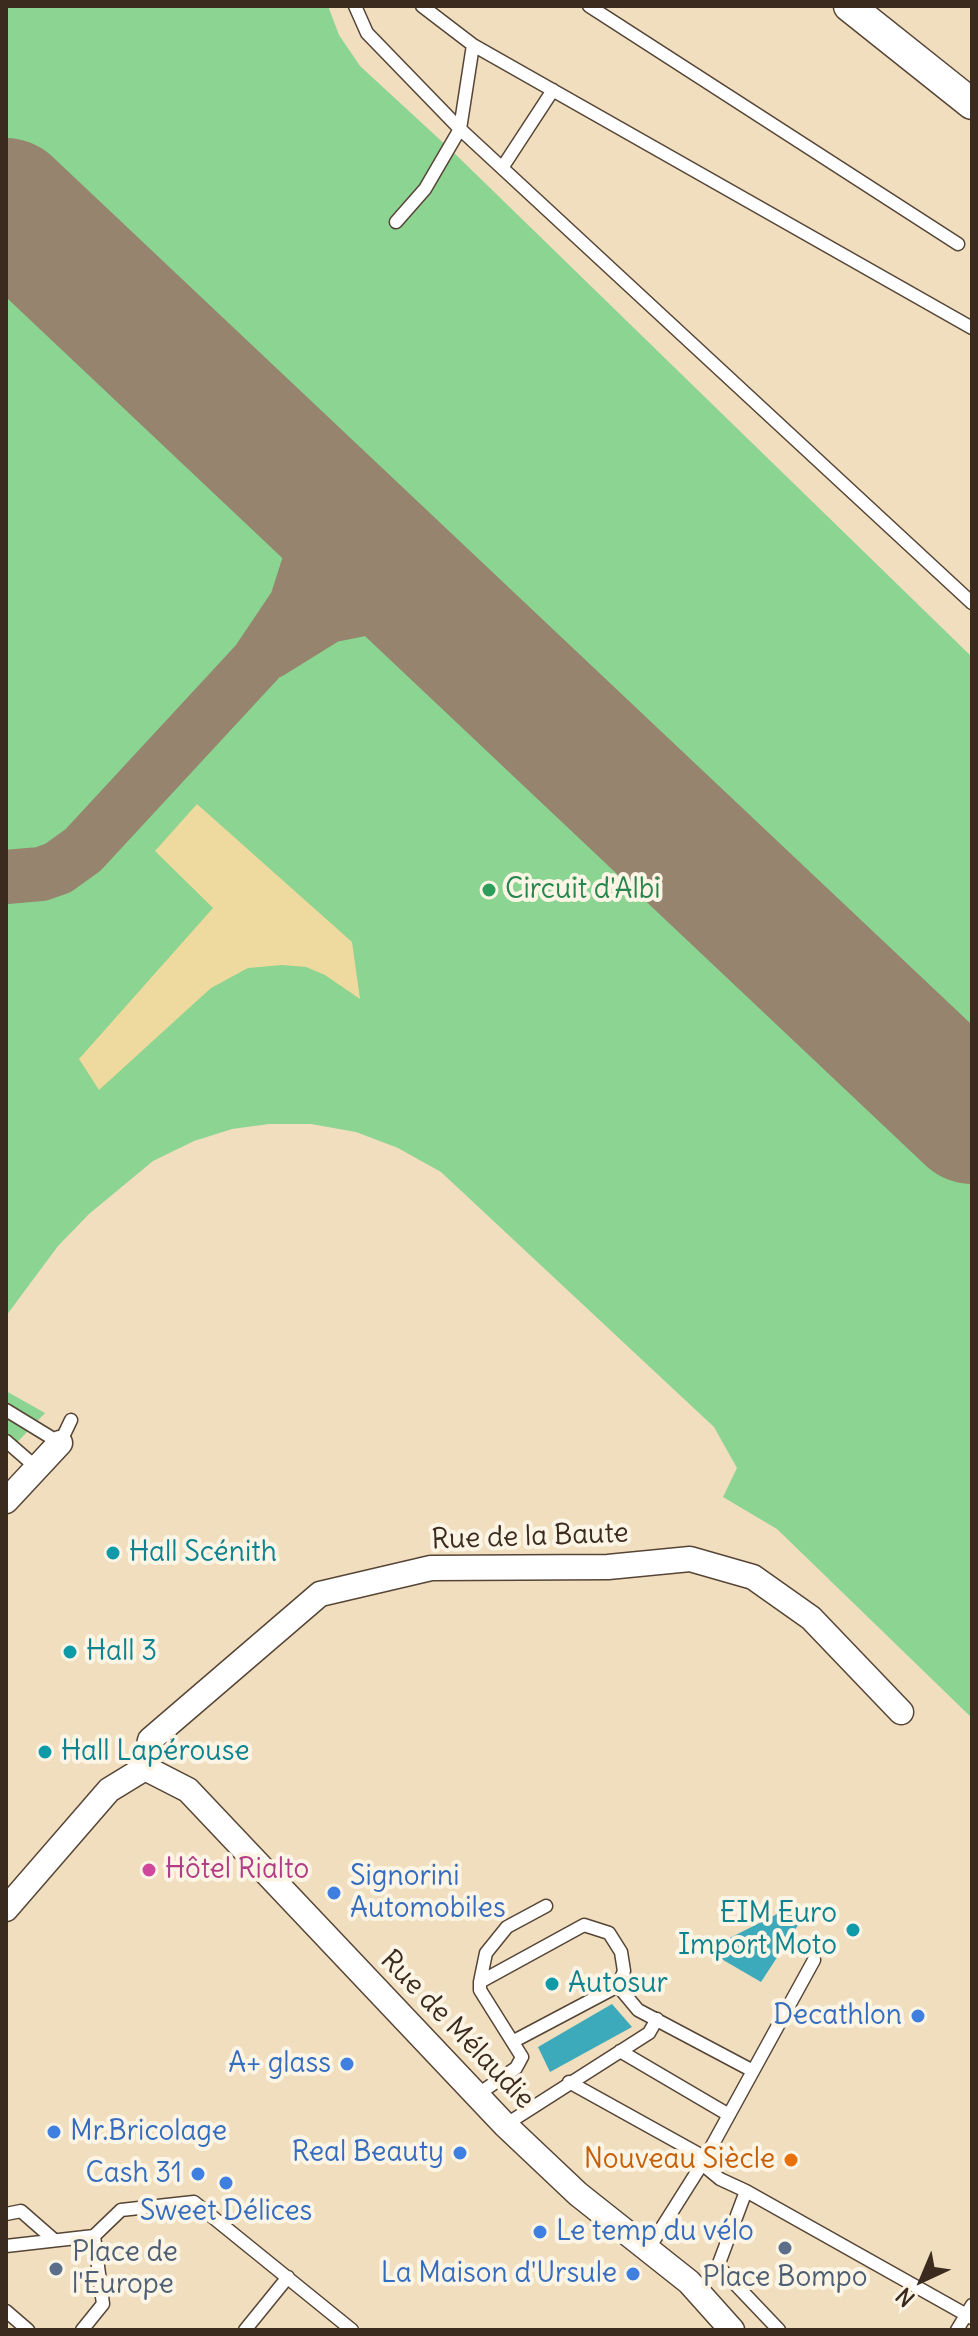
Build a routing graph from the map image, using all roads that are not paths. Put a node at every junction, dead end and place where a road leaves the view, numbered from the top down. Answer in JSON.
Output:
{"nodes":[{"id":1,"x":355,"y":6,"type":"edge"},
{"id":2,"x":422,"y":6,"type":"edge"},
{"id":3,"x":589,"y":6,"type":"edge"},
{"id":4,"x":849,"y":6,"type":"edge"},
{"id":5,"x":473,"y":45,"type":"junction"},
{"id":6,"x":553,"y":90,"type":"junction"},
{"id":7,"x":972,"y":104,"type":"edge"},
{"id":8,"x":460,"y":129,"type":"junction"},
{"id":9,"x":502,"y":168,"type":"junction"},
{"id":10,"x":396,"y":222,"type":"dead end"},
{"id":11,"x":958,"y":244,"type":"dead end"},
{"id":12,"x":972,"y":328,"type":"edge"},
{"id":13,"x":972,"y":603,"type":"edge"},
{"id":14,"x":6,"y":1410,"type":"edge"},
{"id":15,"x":71,"y":1420,"type":"dead end"},
{"id":16,"x":8,"y":1442,"type":"edge"},
{"id":17,"x":60,"y":1443,"type":"junction"},
{"id":18,"x":37,"y":1468,"type":"junction"},
{"id":19,"x":6,"y":1501,"type":"edge"},
{"id":20,"x":901,"y":1712,"type":"dead end"},
{"id":21,"x":145,"y":1768,"type":"junction"},
{"id":22,"x":546,"y":1906,"type":"dead end"},
{"id":23,"x":6,"y":1909,"type":"edge"},
{"id":24,"x":814,"y":1960,"type":"dead end"},
{"id":25,"x":480,"y":1982,"type":"junction"},
{"id":26,"x":618,"y":1986,"type":"junction"},
{"id":27,"x":657,"y":2019,"type":"junction"},
{"id":28,"x":514,"y":2041,"type":"junction"},
{"id":29,"x":620,"y":2051,"type":"junction"},
{"id":30,"x":753,"y":2071,"type":"junction"},
{"id":31,"x":569,"y":2082,"type":"junction"},
{"id":32,"x":477,"y":2095,"type":"junction"},
{"id":33,"x":729,"y":2115,"type":"junction"},
{"id":34,"x":505,"y":2125,"type":"junction"},
{"id":35,"x":704,"y":2161,"type":"junction"},
{"id":36,"x":746,"y":2191,"type":"junction"},
{"id":37,"x":6,"y":2214,"type":"edge"},
{"id":38,"x":94,"y":2236,"type":"junction"},
{"id":39,"x":53,"y":2239,"type":"junction"},
{"id":40,"x":6,"y":2246,"type":"edge"},
{"id":41,"x":649,"y":2248,"type":"junction"},
{"id":42,"x":288,"y":2277,"type":"junction"},
{"id":43,"x":6,"y":2311,"type":"edge"},
{"id":44,"x":970,"y":2313,"type":"edge"},
{"id":45,"x":777,"y":2329,"type":"edge"},
{"id":46,"x":28,"y":2330,"type":"edge"},
{"id":47,"x":82,"y":2330,"type":"edge"},
{"id":48,"x":245,"y":2330,"type":"edge"},
{"id":49,"x":352,"y":2330,"type":"edge"},
{"id":50,"x":732,"y":2330,"type":"edge"},
{"id":51,"x":957,"y":2330,"type":"edge"}],
"edges":[{"from":1,"to":8,"type":"lane"},
{"from":2,"to":5,"type":"lane"},
{"from":3,"to":11,"type":"lane"},
{"from":4,"to":7,"type":"street"},
{"from":5,"to":6,"type":"lane"},
{"from":5,"to":8,"type":"lane"},
{"from":6,"to":9,"type":"lane"},
{"from":6,"to":12,"type":"lane"},
{"from":8,"to":9,"type":"lane"},
{"from":8,"to":10,"type":"lane"},
{"from":9,"to":13,"type":"lane"},
{"from":14,"to":17,"type":"lane"},
{"from":15,"to":17,"type":"lane"},
{"from":16,"to":18,"type":"lane"},
{"from":17,"to":18,"type":"street"},
{"from":18,"to":19,"type":"street"},
{"from":20,"to":21,"type":"street","name":"Rue de la Baute"},
{"from":21,"to":23,"type":"street"},
{"from":21,"to":32,"type":"street","name":"Rue de Mélaudie"},
{"from":22,"to":25,"type":"lane"},
{"from":24,"to":30,"type":"lane"},
{"from":25,"to":26,"type":"lane"},
{"from":25,"to":28,"type":"lane"},
{"from":26,"to":27,"type":"lane"},
{"from":26,"to":28,"type":"lane"},
{"from":27,"to":29,"type":"lane"},
{"from":27,"to":30,"type":"lane"},
{"from":28,"to":32,"type":"lane"},
{"from":29,"to":31,"type":"lane"},
{"from":29,"to":33,"type":"lane"},
{"from":30,"to":33,"type":"lane"},
{"from":31,"to":34,"type":"lane"},
{"from":31,"to":35,"type":"lane"},
{"from":32,"to":34,"type":"street","name":"Rue de Mélaudie"},
{"from":33,"to":35,"type":"lane"},
{"from":34,"to":41,"type":"street","name":"Rue de Mélaudie"},
{"from":35,"to":36,"type":"lane"},
{"from":35,"to":41,"type":"lane"},
{"from":36,"to":44,"type":"lane"},
{"from":36,"to":45,"type":"lane"},
{"from":37,"to":39,"type":"lane"},
{"from":38,"to":39,"type":"lane"},
{"from":38,"to":42,"type":"lane"},
{"from":38,"to":47,"type":"lane"},
{"from":39,"to":40,"type":"lane"},
{"from":41,"to":50,"type":"street","name":"Rue de Mélaudie"},
{"from":42,"to":48,"type":"lane"},
{"from":42,"to":49,"type":"lane"},
{"from":43,"to":46,"type":"lane"},
{"from":44,"to":51,"type":"lane"}]}
